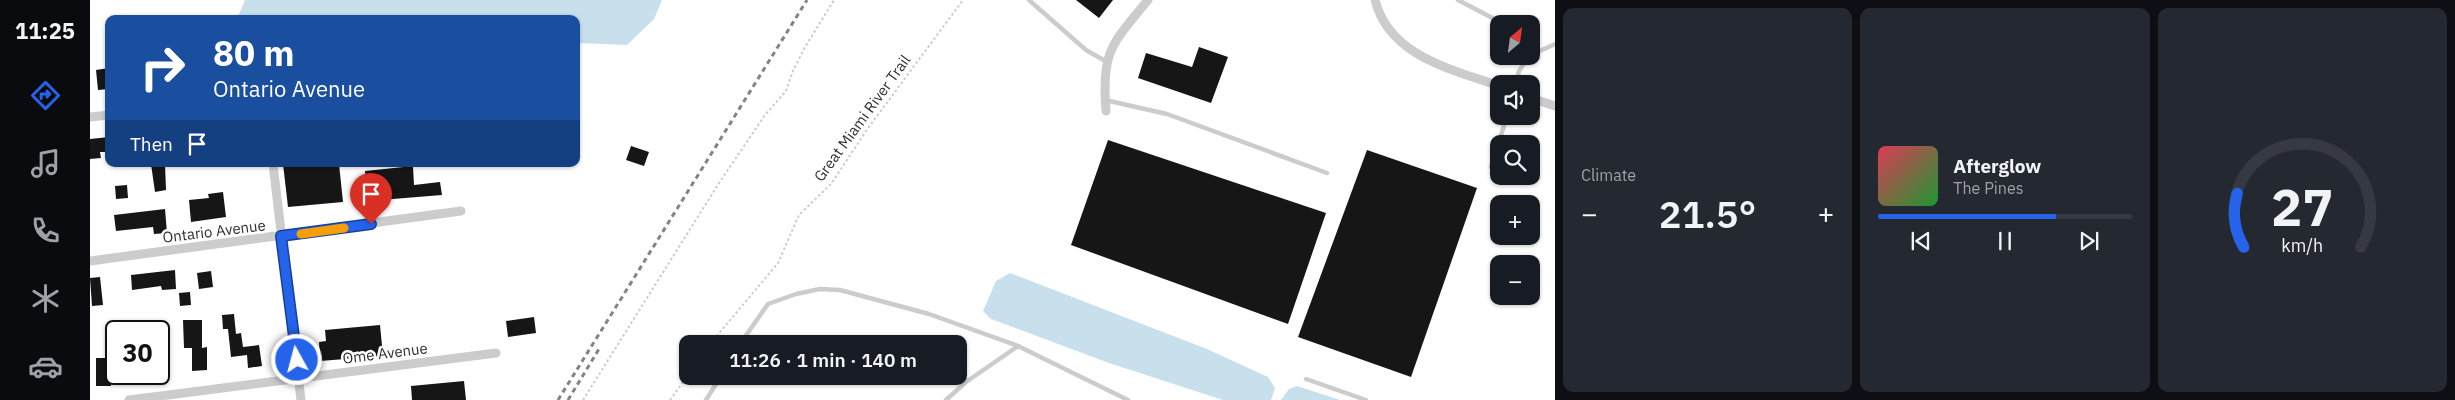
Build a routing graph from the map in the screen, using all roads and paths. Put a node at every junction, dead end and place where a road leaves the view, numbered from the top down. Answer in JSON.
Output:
{"nodes":[{"id":1,"x":834,"y":0,"type":"edge"},
{"id":2,"x":963,"y":0,"type":"edge"},
{"id":3,"x":1029,"y":0,"type":"edge"},
{"id":4,"x":1148,"y":0,"type":"edge"},
{"id":5,"x":1375,"y":0,"type":"edge"},
{"id":6,"x":1458,"y":0,"type":"edge"},
{"id":7,"x":1490,"y":17,"type":"edge"},
{"id":8,"x":1555,"y":44,"type":"edge"},
{"id":9,"x":1540,"y":51,"type":"edge"},
{"id":10,"x":1107,"y":62,"type":"junction"},
{"id":11,"x":1490,"y":83,"type":"edge"},
{"id":12,"x":1105,"y":100,"type":"junction"},
{"id":13,"x":1540,"y":101,"type":"edge"},
{"id":14,"x":1555,"y":106,"type":"edge"},
{"id":15,"x":1106,"y":111,"type":"dead end"},
{"id":16,"x":105,"y":115,"type":"edge"},
{"id":17,"x":90,"y":117,"type":"edge"},
{"id":18,"x":274,"y":167,"type":"edge"},
{"id":19,"x":1327,"y":173,"type":"dead end"},
{"id":20,"x":461,"y":211,"type":"dead end"},
{"id":21,"x":281,"y":236,"type":"junction"},
{"id":22,"x":90,"y":261,"type":"edge"},
{"id":23,"x":718,"y":335,"type":"edge"},
{"id":24,"x":746,"y":335,"type":"edge"},
{"id":25,"x":1018,"y":346,"type":"junction"},
{"id":26,"x":496,"y":353,"type":"dead end"},
{"id":27,"x":299,"y":378,"type":"junction"},
{"id":28,"x":1306,"y":380,"type":"dead end"},
{"id":29,"x":681,"y":385,"type":"edge"},
{"id":30,"x":715,"y":385,"type":"edge"},
{"id":31,"x":129,"y":400,"type":"edge"},
{"id":32,"x":301,"y":400,"type":"edge"},
{"id":33,"x":583,"y":400,"type":"edge"},
{"id":34,"x":670,"y":400,"type":"edge"},
{"id":35,"x":706,"y":400,"type":"edge"},
{"id":36,"x":946,"y":400,"type":"edge"},
{"id":37,"x":1128,"y":400,"type":"edge"},
{"id":38,"x":1366,"y":400,"type":"edge"}],
"edges":[{"from":1,"to":33,"type":"path"},
{"from":2,"to":23,"type":"path","name":"Great Miami River Trail"},
{"from":3,"to":10,"type":"lane"},
{"from":4,"to":10,"type":"street"},
{"from":5,"to":11,"type":"street"},
{"from":6,"to":7,"type":"lane"},
{"from":8,"to":9,"type":"lane"},
{"from":10,"to":12,"type":"street"},
{"from":12,"to":15,"type":"street"},
{"from":12,"to":19,"type":"lane"},
{"from":13,"to":14,"type":"street"},
{"from":16,"to":17,"type":"street"},
{"from":18,"to":21,"type":"street"},
{"from":20,"to":21,"type":"street","name":"Ontario Avenue"},
{"from":21,"to":22,"type":"street","name":"Ontario Avenue"},
{"from":21,"to":27,"type":"street"},
{"from":24,"to":25,"type":"lane"},
{"from":25,"to":36,"type":"lane"},
{"from":25,"to":37,"type":"lane"},
{"from":26,"to":27,"type":"street","name":"Ome Avenue"},
{"from":27,"to":31,"type":"street","name":"Ome Avenue"},
{"from":27,"to":32,"type":"street"},
{"from":28,"to":38,"type":"lane"},
{"from":29,"to":34,"type":"path"},
{"from":30,"to":35,"type":"lane"}]}
